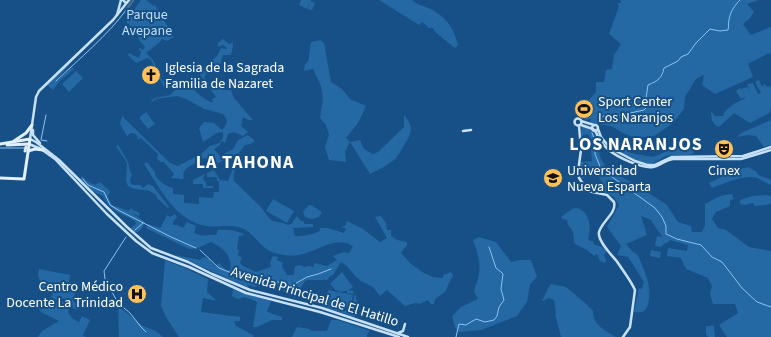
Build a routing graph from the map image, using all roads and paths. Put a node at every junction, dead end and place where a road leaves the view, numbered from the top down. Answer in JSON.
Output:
{"nodes":[{"id":1,"x":122,"y":0,"type":"edge"},
{"id":2,"x":128,"y":0,"type":"edge"},
{"id":3,"x":126,"y":3,"type":"junction"},
{"id":4,"x":117,"y":16,"type":"junction"},
{"id":5,"x":580,"y":124,"type":"junction"},
{"id":6,"x":32,"y":125,"type":"junction"},
{"id":7,"x":595,"y":129,"type":"junction"},
{"id":8,"x":471,"y":130,"type":"dead end"},
{"id":9,"x":463,"y":131,"type":"dead end"},
{"id":10,"x":30,"y":139,"type":"junction"},
{"id":11,"x":11,"y":142,"type":"junction"},
{"id":12,"x":0,"y":144,"type":"edge"},
{"id":13,"x":29,"y":144,"type":"junction"},
{"id":14,"x":22,"y":145,"type":"junction"},
{"id":15,"x":41,"y":145,"type":"junction"},
{"id":16,"x":771,"y":149,"type":"edge"},
{"id":17,"x":26,"y":150,"type":"junction"},
{"id":18,"x":43,"y":150,"type":"junction"},
{"id":19,"x":0,"y":177,"type":"edge"},
{"id":20,"x":405,"y":324,"type":"dead end"},
{"id":21,"x":397,"y":333,"type":"junction"},
{"id":22,"x":399,"y":337,"type":"edge"},
{"id":23,"x":408,"y":337,"type":"edge"},
{"id":24,"x":623,"y":337,"type":"edge"}],
"edges":[{"from":1,"to":3,"type":"main road"},
{"from":1,"to":4,"type":"main road"},
{"from":2,"to":3,"type":"main road"},
{"from":3,"to":4,"type":"main road"},
{"from":4,"to":6,"type":"main road"},
{"from":5,"to":7,"type":"main road"},
{"from":5,"to":7,"type":"main road"},
{"from":5,"to":24,"type":"main road"},
{"from":6,"to":10,"type":"main road"},
{"from":6,"to":11,"type":"main road"},
{"from":6,"to":15,"type":"main road"},
{"from":7,"to":16,"type":"main road"},
{"from":8,"to":9,"type":"main road"},
{"from":10,"to":11,"type":"main road"},
{"from":10,"to":13,"type":"main road"},
{"from":10,"to":15,"type":"main road","name":"Avenida Principal de El Hatillo"},
{"from":11,"to":12,"type":"main road"},
{"from":12,"to":14,"type":"main road"},
{"from":13,"to":14,"type":"main road"},
{"from":13,"to":15,"type":"main road"},
{"from":13,"to":17,"type":"main road"},
{"from":13,"to":18,"type":"main road","name":"Avenida Principal de El Hatillo"},
{"from":14,"to":17,"type":"main road"},
{"from":15,"to":21,"type":"main road","name":"Avenida Principal de El Hatillo"},
{"from":17,"to":18,"type":"main road"},
{"from":17,"to":19,"type":"main road"},
{"from":18,"to":22,"type":"main road","name":"Avenida Principal de El Hatillo"},
{"from":20,"to":21,"type":"main road"},
{"from":21,"to":23,"type":"main road","name":"Avenida Principal de El Hatillo"}]}
